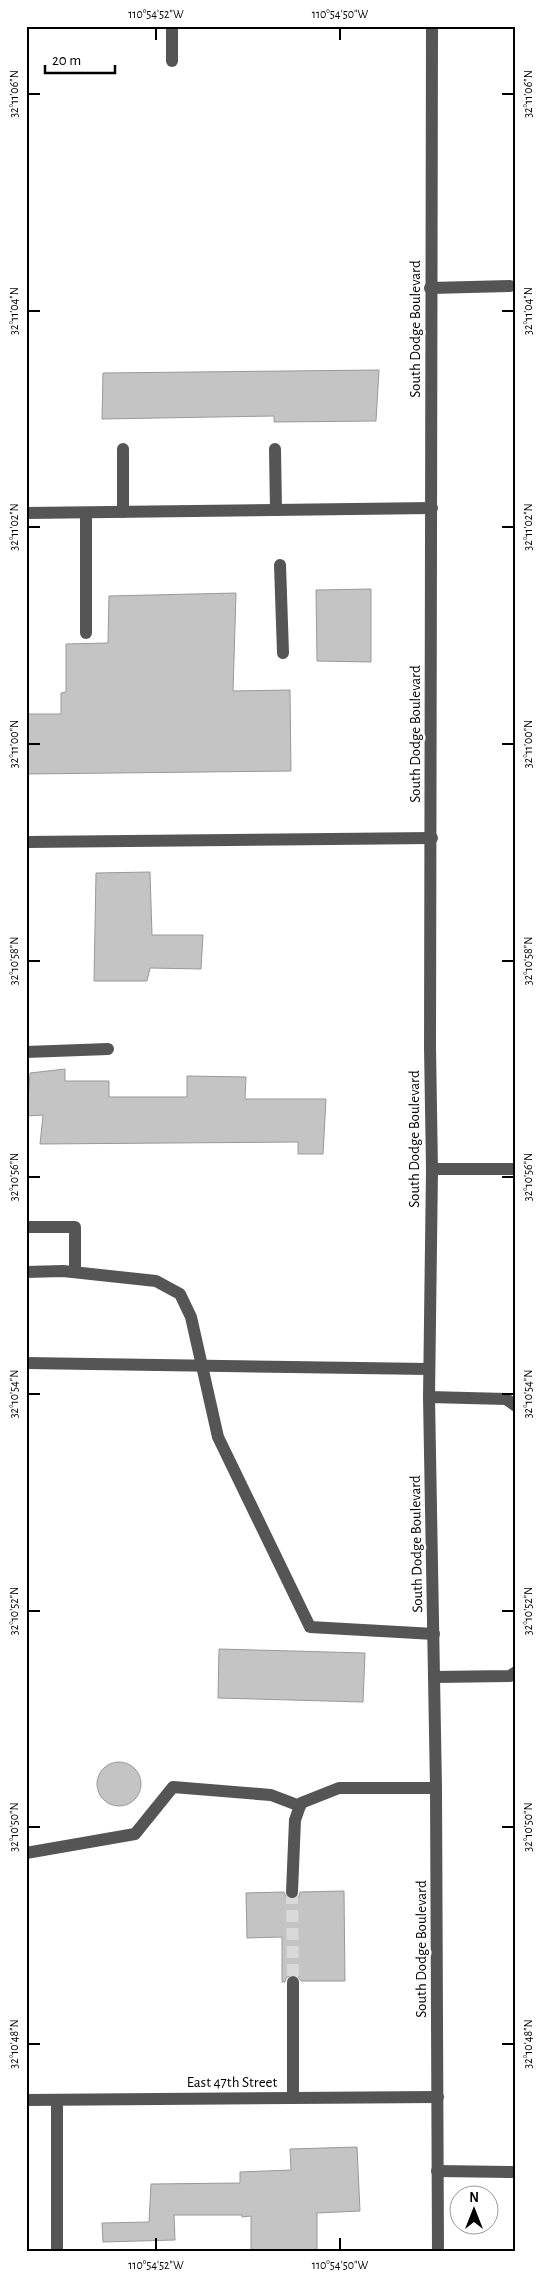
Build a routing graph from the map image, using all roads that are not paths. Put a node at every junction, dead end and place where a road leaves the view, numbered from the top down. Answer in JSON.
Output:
{"nodes":[{"id":1,"x":172,"y":26,"type":"edge"},
{"id":2,"x":432,"y":26,"type":"edge"},
{"id":3,"x":172,"y":61,"type":"dead end"},
{"id":4,"x":510,"y":286,"type":"dead end"},
{"id":5,"x":430,"y":288,"type":"junction"},
{"id":6,"x":123,"y":449,"type":"dead end"},
{"id":7,"x":275,"y":449,"type":"dead end"},
{"id":8,"x":432,"y":508,"type":"junction"},
{"id":9,"x":276,"y":510,"type":"junction"},
{"id":10,"x":123,"y":512,"type":"junction"},
{"id":11,"x":86,"y":513,"type":"junction"},
{"id":12,"x":26,"y":514,"type":"edge"},
{"id":13,"x":280,"y":565,"type":"dead end"},
{"id":14,"x":86,"y":633,"type":"dead end"},
{"id":15,"x":283,"y":653,"type":"dead end"},
{"id":16,"x":432,"y":838,"type":"junction"},
{"id":17,"x":26,"y":842,"type":"edge"},
{"id":18,"x":108,"y":1049,"type":"dead end"},
{"id":19,"x":26,"y":1052,"type":"edge"},
{"id":20,"x":432,"y":1169,"type":"junction"},
{"id":21,"x":516,"y":1169,"type":"edge"},
{"id":22,"x":26,"y":1227,"type":"edge"},
{"id":23,"x":26,"y":1272,"type":"edge"},
{"id":24,"x":75,"y":1272,"type":"junction"},
{"id":25,"x":26,"y":1363,"type":"edge"},
{"id":26,"x":200,"y":1366,"type":"junction"},
{"id":27,"x":428,"y":1369,"type":"junction"},
{"id":28,"x":428,"y":1396,"type":"junction"},
{"id":29,"x":516,"y":1406,"type":"edge"},
{"id":30,"x":434,"y":1634,"type":"junction"},
{"id":31,"x":516,"y":1672,"type":"edge"},
{"id":32,"x":434,"y":1677,"type":"junction"},
{"id":33,"x":436,"y":1788,"type":"junction"},
{"id":34,"x":300,"y":1806,"type":"junction"},
{"id":35,"x":26,"y":1854,"type":"edge"},
{"id":36,"x":292,"y":1892,"type":"tunnel mouth"},
{"id":37,"x":292,"y":1982,"type":"tunnel mouth"},
{"id":38,"x":438,"y":2097,"type":"junction"},
{"id":39,"x":292,"y":2098,"type":"junction"},
{"id":40,"x":26,"y":2100,"type":"edge"},
{"id":41,"x":57,"y":2100,"type":"junction"},
{"id":42,"x":437,"y":2172,"type":"junction"},
{"id":43,"x":516,"y":2172,"type":"edge"},
{"id":44,"x":57,"y":2252,"type":"edge"},
{"id":45,"x":438,"y":2252,"type":"edge"}],
"edges":[{"from":1,"to":3,"type":"street"},
{"from":2,"to":5,"type":"street","name":"South Dodge Boulevard"},
{"from":4,"to":5,"type":"street"},
{"from":5,"to":8,"type":"street","name":"South Dodge Boulevard"},
{"from":6,"to":10,"type":"street"},
{"from":7,"to":9,"type":"street"},
{"from":8,"to":9,"type":"street"},
{"from":8,"to":16,"type":"street","name":"South Dodge Boulevard"},
{"from":9,"to":10,"type":"street"},
{"from":10,"to":11,"type":"street"},
{"from":11,"to":12,"type":"street"},
{"from":11,"to":14,"type":"street"},
{"from":13,"to":15,"type":"street"},
{"from":16,"to":17,"type":"street"},
{"from":16,"to":20,"type":"street","name":"South Dodge Boulevard"},
{"from":18,"to":19,"type":"street"},
{"from":20,"to":21,"type":"street"},
{"from":20,"to":27,"type":"street","name":"South Dodge Boulevard"},
{"from":22,"to":24,"type":"street"},
{"from":23,"to":24,"type":"street"},
{"from":24,"to":26,"type":"street"},
{"from":25,"to":26,"type":"street"},
{"from":26,"to":27,"type":"street"},
{"from":26,"to":30,"type":"street"},
{"from":27,"to":28,"type":"street","name":"South Dodge Boulevard"},
{"from":28,"to":29,"type":"street"},
{"from":28,"to":30,"type":"street","name":"South Dodge Boulevard"},
{"from":30,"to":32,"type":"street","name":"South Dodge Boulevard"},
{"from":31,"to":32,"type":"street"},
{"from":32,"to":33,"type":"street","name":"South Dodge Boulevard"},
{"from":33,"to":34,"type":"street"},
{"from":33,"to":38,"type":"street","name":"South Dodge Boulevard"},
{"from":34,"to":35,"type":"street"},
{"from":34,"to":36,"type":"street"},
{"from":37,"to":39,"type":"street"},
{"from":38,"to":39,"type":"street","name":"East 47th Street"},
{"from":38,"to":42,"type":"street","name":"South Dodge Boulevard"},
{"from":39,"to":41,"type":"street","name":"East 47th Street"},
{"from":40,"to":41,"type":"street","name":"East 47th Street"},
{"from":41,"to":44,"type":"street"},
{"from":42,"to":43,"type":"street"},
{"from":42,"to":45,"type":"street","name":"South Dodge Boulevard"}]}
